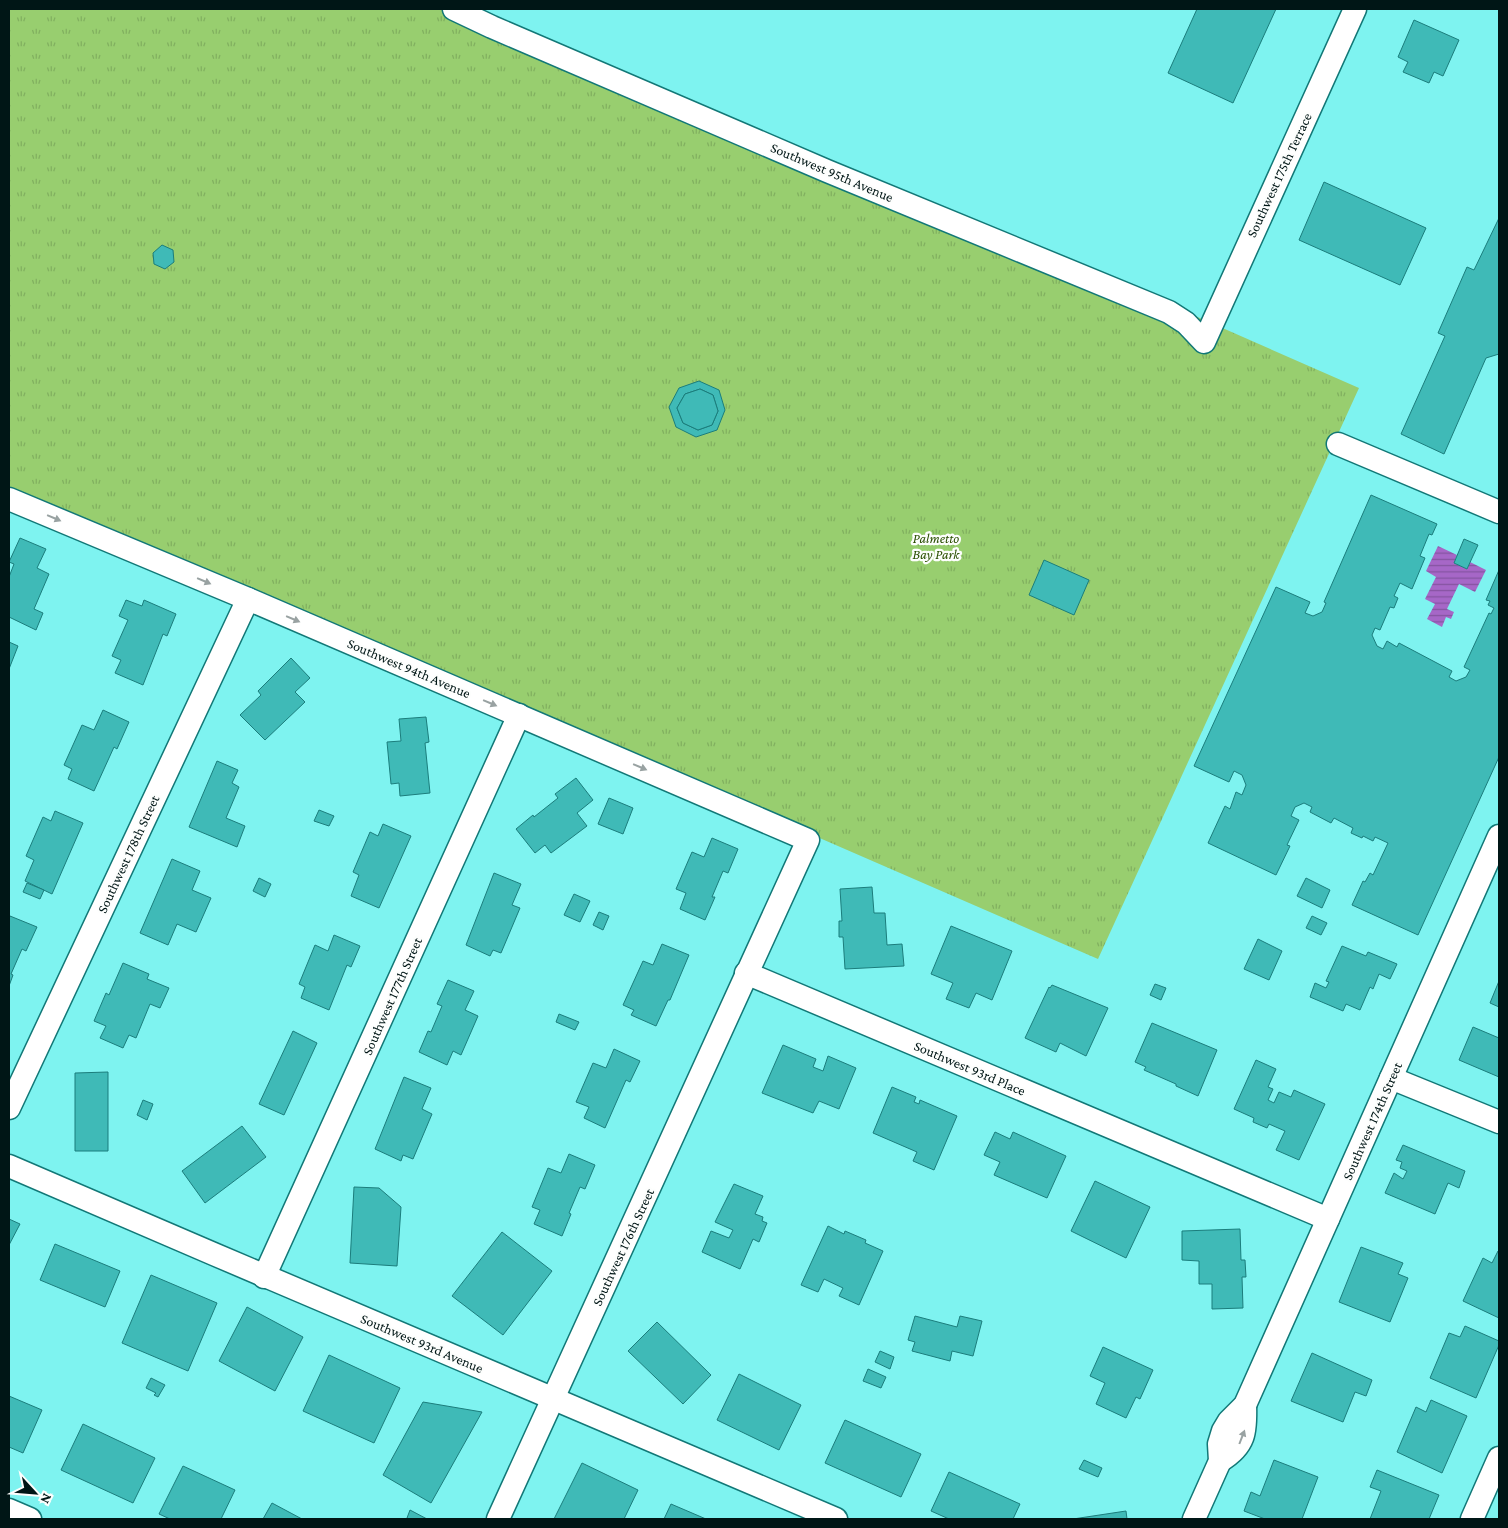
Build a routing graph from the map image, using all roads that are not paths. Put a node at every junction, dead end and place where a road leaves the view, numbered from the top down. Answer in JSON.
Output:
{"nodes":[{"id":1,"x":454,"y":9,"type":"edge"},
{"id":2,"x":1355,"y":9,"type":"edge"},
{"id":3,"x":1204,"y":342,"type":"joint"},
{"id":4,"x":1338,"y":444,"type":"dead end"},
{"id":5,"x":9,"y":499,"type":"edge"},
{"id":6,"x":1499,"y":512,"type":"edge"},
{"id":7,"x":248,"y":599,"type":"junction"},
{"id":8,"x":519,"y":715,"type":"junction"},
{"id":9,"x":1499,"y":836,"type":"edge"},
{"id":10,"x":746,"y":973,"type":"junction"},
{"id":11,"x":1392,"y":1078,"type":"junction"},
{"id":12,"x":9,"y":1108,"type":"edge"},
{"id":13,"x":1499,"y":1122,"type":"edge"},
{"id":14,"x":9,"y":1166,"type":"edge"},
{"id":15,"x":1328,"y":1219,"type":"junction"},
{"id":16,"x":264,"y":1277,"type":"junction"},
{"id":17,"x":553,"y":1398,"type":"junction"},
{"id":18,"x":1499,"y":1458,"type":"edge"},
{"id":19,"x":9,"y":1510,"type":"edge"},
{"id":20,"x":30,"y":1519,"type":"edge"},
{"id":21,"x":498,"y":1519,"type":"edge"},
{"id":22,"x":836,"y":1519,"type":"edge"},
{"id":23,"x":1194,"y":1519,"type":"edge"},
{"id":24,"x":1472,"y":1519,"type":"edge"}],
"edges":[{"from":1,"to":3,"type":"street","name":"Southwest 95th Avenue"},
{"from":2,"to":3,"type":"street","name":"Southwest 175th Terrace"},
{"from":4,"to":6,"type":"street"},
{"from":5,"to":7,"type":"street","name":"Southwest 94th Avenue","one_way":true},
{"from":7,"to":8,"type":"street","name":"Southwest 94th Avenue","one_way":true},
{"from":7,"to":12,"type":"street","name":"Southwest 178th Street"},
{"from":8,"to":10,"type":"street","name":"Southwest 94th Avenue","one_way":true},
{"from":8,"to":16,"type":"street","name":"Southwest 177th Street"},
{"from":9,"to":11,"type":"street","name":"Southwest 174th Street"},
{"from":10,"to":15,"type":"street","name":"Southwest 93rd Place"},
{"from":10,"to":17,"type":"street","name":"Southwest 176th Street"},
{"from":11,"to":13,"type":"street"},
{"from":11,"to":15,"type":"street","name":"Southwest 174th Street"},
{"from":14,"to":16,"type":"street","name":"Southwest 93rd Avenue"},
{"from":15,"to":23,"type":"street","name":"Southwest 174th Street"},
{"from":16,"to":17,"type":"street","name":"Southwest 93rd Avenue"},
{"from":17,"to":21,"type":"street","name":"Southwest 176th Street"},
{"from":17,"to":22,"type":"street","name":"Southwest 93rd Avenue"},
{"from":18,"to":24,"type":"street"},
{"from":19,"to":20,"type":"street"}]}
